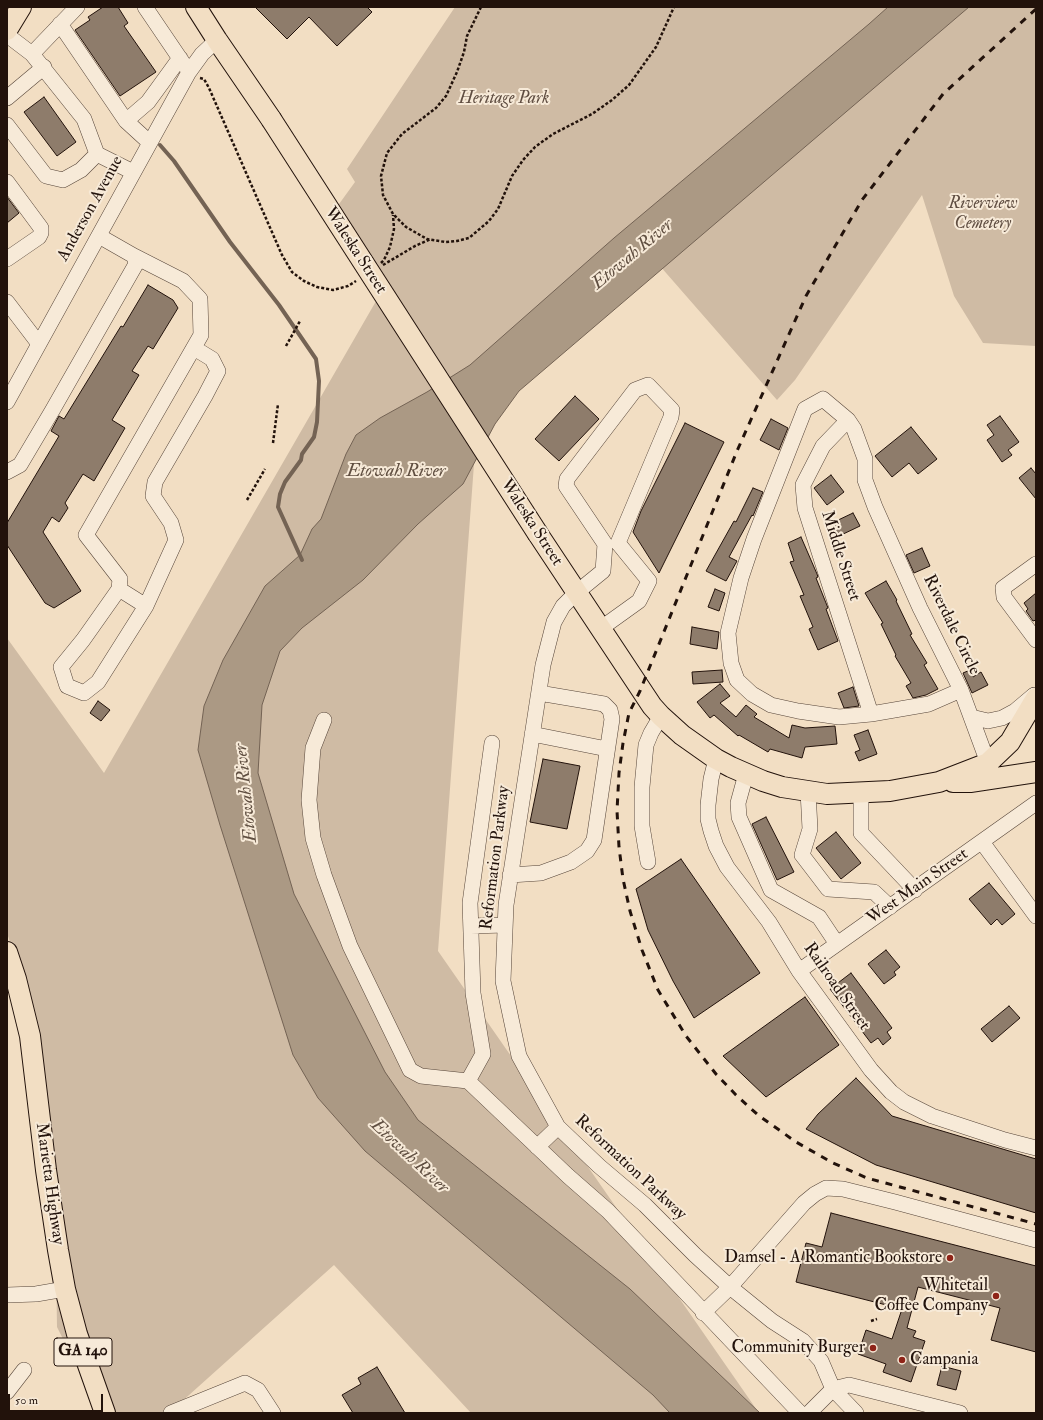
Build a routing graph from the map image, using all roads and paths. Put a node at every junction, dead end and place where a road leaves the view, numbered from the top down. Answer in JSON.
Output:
{"nodes":[{"id":1,"x":21,"y":7,"type":"edge"},
{"id":2,"x":77,"y":7,"type":"edge"},
{"id":3,"x":145,"y":7,"type":"edge"},
{"id":4,"x":481,"y":7,"type":"edge"},
{"id":5,"x":674,"y":7,"type":"edge"},
{"id":6,"x":201,"y":10,"type":"edge"},
{"id":7,"x":60,"y":24,"type":"junction"},
{"id":8,"x":7,"y":30,"type":"edge"},
{"id":9,"x":7,"y":35,"type":"edge"},
{"id":10,"x":217,"y":40,"type":"junction"},
{"id":11,"x":32,"y":54,"type":"junction"},
{"id":12,"x":180,"y":58,"type":"junction"},
{"id":13,"x":44,"y":67,"type":"junction"},
{"id":14,"x":189,"y":72,"type":"junction"},
{"id":15,"x":7,"y":98,"type":"edge"},
{"id":16,"x":126,"y":121,"type":"junction"},
{"id":17,"x":7,"y":126,"type":"edge"},
{"id":18,"x":150,"y":142,"type":"junction"},
{"id":19,"x":97,"y":154,"type":"junction"},
{"id":20,"x":133,"y":172,"type":"junction"},
{"id":21,"x":7,"y":182,"type":"edge"},
{"id":22,"x":393,"y":214,"type":"junction"},
{"id":23,"x":99,"y":236,"type":"junction"},
{"id":24,"x":432,"y":239,"type":"junction"},
{"id":25,"x":134,"y":256,"type":"junction"},
{"id":26,"x":7,"y":260,"type":"edge"},
{"id":27,"x":362,"y":278,"type":"dead end"},
{"id":28,"x":7,"y":302,"type":"edge"},
{"id":29,"x":12,"y":320,"type":"edge"},
{"id":30,"x":300,"y":320,"type":"dead end"},
{"id":31,"x":39,"y":344,"type":"junction"},
{"id":32,"x":286,"y":346,"type":"dead end"},
{"id":33,"x":194,"y":348,"type":"junction"},
{"id":34,"x":7,"y":402,"type":"edge"},
{"id":35,"x":278,"y":404,"type":"dead end"},
{"id":36,"x":848,"y":420,"type":"junction"},
{"id":37,"x":273,"y":443,"type":"dead end"},
{"id":38,"x":265,"y":469,"type":"dead end"},
{"id":39,"x":7,"y":472,"type":"edge"},
{"id":40,"x":247,"y":500,"type":"dead end"},
{"id":41,"x":612,"y":543,"type":"junction"},
{"id":42,"x":1036,"y":564,"type":"edge"},
{"id":43,"x":119,"y":589,"type":"junction"},
{"id":44,"x":576,"y":593,"type":"junction"},
{"id":45,"x":146,"y":606,"type":"junction"},
{"id":46,"x":600,"y":629,"type":"junction"},
{"id":47,"x":1036,"y":640,"type":"edge"},
{"id":48,"x":961,"y":690,"type":"junction"},
{"id":49,"x":538,"y":693,"type":"junction"},
{"id":50,"x":1036,"y":693,"type":"edge"},
{"id":51,"x":1036,"y":698,"type":"edge"},
{"id":52,"x":871,"y":714,"type":"junction"},
{"id":53,"x":661,"y":716,"type":"junction"},
{"id":54,"x":971,"y":717,"type":"junction"},
{"id":55,"x":324,"y":720,"type":"dead end"},
{"id":56,"x":532,"y":734,"type":"junction"},
{"id":57,"x":492,"y":743,"type":"dead end"},
{"id":58,"x":607,"y":749,"type":"junction"},
{"id":59,"x":716,"y":759,"type":"junction"},
{"id":60,"x":988,"y":762,"type":"junction"},
{"id":61,"x":1036,"y":772,"type":"edge"},
{"id":62,"x":746,"y":774,"type":"junction"},
{"id":63,"x":939,"y":782,"type":"junction"},
{"id":64,"x":808,"y":791,"type":"junction"},
{"id":65,"x":861,"y":793,"type":"junction"},
{"id":66,"x":1036,"y":803,"type":"edge"},
{"id":67,"x":982,"y":842,"type":"junction"},
{"id":68,"x":648,"y":862,"type":"dead end"},
{"id":69,"x":510,"y":875,"type":"junction"},
{"id":70,"x":915,"y":890,"type":"junction"},
{"id":71,"x":890,"y":907,"type":"junction"},
{"id":72,"x":1036,"y":916,"type":"edge"},
{"id":73,"x":505,"y":925,"type":"junction"},
{"id":74,"x":471,"y":926,"type":"junction"},
{"id":75,"x":837,"y":944,"type":"junction"},
{"id":76,"x":7,"y":952,"type":"edge"},
{"id":77,"x":799,"y":971,"type":"junction"},
{"id":78,"x":468,"y":1081,"type":"junction"},
{"id":79,"x":558,"y":1127,"type":"junction"},
{"id":80,"x":537,"y":1146,"type":"junction"},
{"id":81,"x":1036,"y":1148,"type":"edge"},
{"id":82,"x":1036,"y":1240,"type":"edge"},
{"id":83,"x":730,"y":1287,"type":"junction"},
{"id":84,"x":65,"y":1289,"type":"junction"},
{"id":85,"x":14,"y":1295,"type":"edge"},
{"id":86,"x":703,"y":1313,"type":"junction"},
{"id":87,"x":877,"y":1319,"type":"dead end"},
{"id":88,"x":871,"y":1321,"type":"dead end"},
{"id":89,"x":24,"y":1370,"type":"dead end"},
{"id":90,"x":833,"y":1389,"type":"junction"},
{"id":91,"x":7,"y":1392,"type":"edge"},
{"id":92,"x":105,"y":1413,"type":"edge"},
{"id":93,"x":171,"y":1413,"type":"edge"},
{"id":94,"x":273,"y":1413,"type":"edge"},
{"id":95,"x":800,"y":1413,"type":"edge"},
{"id":96,"x":809,"y":1413,"type":"edge"},
{"id":97,"x":856,"y":1413,"type":"edge"},
{"id":98,"x":960,"y":1413,"type":"edge"}],
"edges":[{"from":1,"to":8,"type":"main road"},
{"from":2,"to":7,"type":"street"},
{"from":3,"to":12,"type":"street"},
{"from":4,"to":22,"type":"path"},
{"from":5,"to":24,"type":"path"},
{"from":6,"to":10,"type":"main road","name":"Waleska Street"},
{"from":7,"to":11,"type":"street"},
{"from":7,"to":16,"type":"street"},
{"from":9,"to":11,"type":"street"},
{"from":10,"to":14,"type":"street","name":"Anderson Avenue"},
{"from":10,"to":44,"type":"main road","name":"Waleska Street","bridge":true},
{"from":11,"to":13,"type":"street"},
{"from":12,"to":14,"type":"street"},
{"from":12,"to":16,"type":"street"},
{"from":13,"to":15,"type":"street"},
{"from":13,"to":19,"type":"street"},
{"from":14,"to":18,"type":"street","name":"Anderson Avenue"},
{"from":14,"to":27,"type":"path"},
{"from":16,"to":18,"type":"street"},
{"from":17,"to":19,"type":"street"},
{"from":18,"to":20,"type":"street","name":"Anderson Avenue"},
{"from":19,"to":20,"type":"street"},
{"from":20,"to":23,"type":"street","name":"Anderson Avenue"},
{"from":21,"to":26,"type":"street"},
{"from":22,"to":24,"type":"path"},
{"from":22,"to":24,"type":"path"},
{"from":23,"to":25,"type":"street"},
{"from":23,"to":31,"type":"street","name":"Anderson Avenue"},
{"from":25,"to":33,"type":"street"},
{"from":25,"to":39,"type":"street"},
{"from":28,"to":29,"type":"street"},
{"from":29,"to":31,"type":"street"},
{"from":30,"to":32,"type":"path"},
{"from":31,"to":34,"type":"street","name":"Anderson Avenue"},
{"from":33,"to":43,"type":"street"},
{"from":33,"to":45,"type":"street"},
{"from":35,"to":37,"type":"path"},
{"from":36,"to":48,"type":"street","name":"Riverdale Circle"},
{"from":36,"to":52,"type":"street","name":"Middle Street"},
{"from":36,"to":52,"type":"street","name":"Riverdale Circle"},
{"from":38,"to":40,"type":"path"},
{"from":41,"to":41,"type":"street","name":"Reformation Parkway"},
{"from":41,"to":44,"type":"street","name":"Reformation Parkway"},
{"from":41,"to":46,"type":"street"},
{"from":42,"to":47,"type":"street"},
{"from":43,"to":45,"type":"street"},
{"from":43,"to":45,"type":"street"},
{"from":44,"to":46,"type":"main road","name":"Waleska Street"},
{"from":44,"to":49,"type":"street","name":"Reformation Parkway"},
{"from":46,"to":53,"type":"main road","name":"Waleska Street"},
{"from":48,"to":52,"type":"street","name":"Riverdale Circle"},
{"from":48,"to":54,"type":"street"},
{"from":49,"to":56,"type":"street","name":"Reformation Parkway"},
{"from":49,"to":58,"type":"street"},
{"from":50,"to":54,"type":"street"},
{"from":51,"to":60,"type":"main road","name":"Waleska Street"},
{"from":53,"to":59,"type":"main road","name":"Waleska Street"},
{"from":53,"to":68,"type":"street"},
{"from":54,"to":60,"type":"street"},
{"from":55,"to":78,"type":"street"},
{"from":56,"to":58,"type":"street"},
{"from":56,"to":69,"type":"street","name":"Reformation Parkway"},
{"from":57,"to":74,"type":"street"},
{"from":58,"to":69,"type":"street"},
{"from":59,"to":62,"type":"main road","name":"Waleska Street"},
{"from":59,"to":77,"type":"street","name":"Railroad Street"},
{"from":60,"to":63,"type":"main road","name":"Waleska Street"},
{"from":61,"to":63,"type":"main road"},
{"from":62,"to":64,"type":"main road","name":"Waleska Street"},
{"from":62,"to":75,"type":"street"},
{"from":63,"to":65,"type":"main road","name":"Waleska Street"},
{"from":64,"to":65,"type":"main road","name":"Waleska Street"},
{"from":64,"to":71,"type":"street"},
{"from":65,"to":70,"type":"street"},
{"from":66,"to":67,"type":"street","name":"West Main Street"},
{"from":67,"to":70,"type":"street","name":"West Main Street"},
{"from":67,"to":72,"type":"street"},
{"from":69,"to":73,"type":"street","name":"Reformation Parkway"},
{"from":70,"to":71,"type":"street","name":"West Main Street"},
{"from":71,"to":75,"type":"street","name":"West Main Street"},
{"from":73,"to":74,"type":"street"},
{"from":73,"to":79,"type":"street","name":"Reformation Parkway"},
{"from":74,"to":78,"type":"street"},
{"from":75,"to":77,"type":"street","name":"West Main Street"},
{"from":76,"to":84,"type":"main road","name":"Marietta Highway","number":"GA 140"},
{"from":77,"to":81,"type":"street","name":"Railroad Street"},
{"from":78,"to":80,"type":"street"},
{"from":79,"to":80,"type":"street"},
{"from":79,"to":83,"type":"street","name":"Reformation Parkway"},
{"from":80,"to":86,"type":"street"},
{"from":82,"to":83,"type":"street"},
{"from":83,"to":86,"type":"street"},
{"from":83,"to":90,"type":"street","name":"Reformation Parkway"},
{"from":84,"to":85,"type":"street"},
{"from":84,"to":92,"type":"main road","name":"Marietta Highway","number":"GA 140"},
{"from":86,"to":95,"type":"street"},
{"from":87,"to":88,"type":"path"},
{"from":89,"to":91,"type":"street"},
{"from":90,"to":96,"type":"street"},
{"from":90,"to":97,"type":"street"},
{"from":90,"to":98,"type":"street"},
{"from":93,"to":94,"type":"street"}]}
